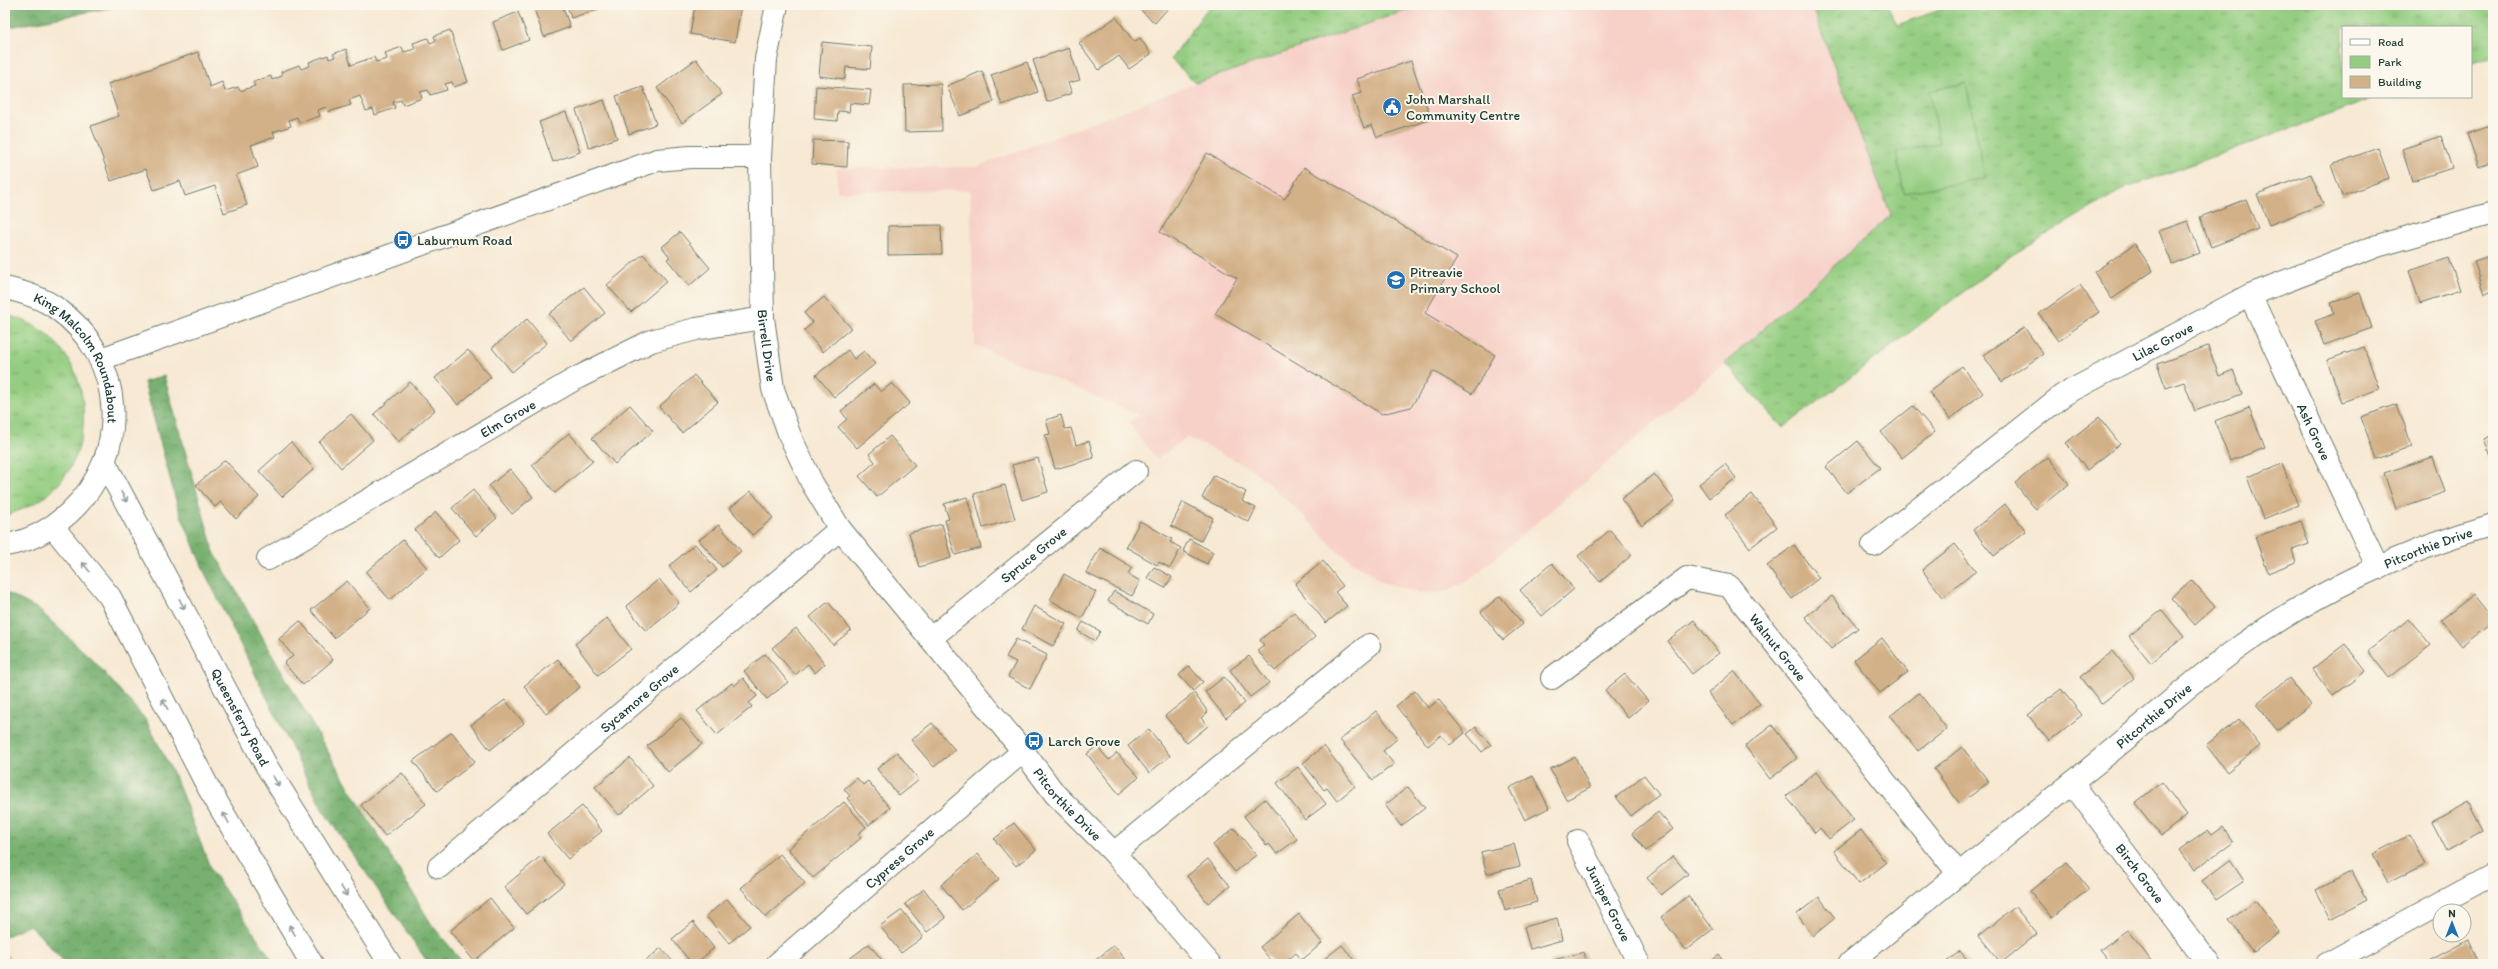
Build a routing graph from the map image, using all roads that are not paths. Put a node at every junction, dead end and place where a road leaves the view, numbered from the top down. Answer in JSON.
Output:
{"nodes":[{"id":1,"x":777,"y":5,"type":"edge"},
{"id":2,"x":760,"y":157,"type":"junction"},
{"id":3,"x":2493,"y":213,"type":"edge"},
{"id":4,"x":5,"y":288,"type":"edge"},
{"id":5,"x":2250,"y":295,"type":"junction"},
{"id":6,"x":763,"y":318,"type":"junction"},
{"id":7,"x":101,"y":359,"type":"junction"},
{"id":8,"x":105,"y":463,"type":"junction"},
{"id":9,"x":1136,"y":472,"type":"dead end"},
{"id":10,"x":2493,"y":525,"type":"edge"},
{"id":11,"x":53,"y":527,"type":"junction"},
{"id":12,"x":840,"y":529,"type":"junction"},
{"id":13,"x":5,"y":545,"type":"edge"},
{"id":14,"x":1873,"y":545,"type":"dead end"},
{"id":15,"x":268,"y":559,"type":"dead end"},
{"id":16,"x":2378,"y":568,"type":"junction"},
{"id":17,"x":931,"y":638,"type":"junction"},
{"id":18,"x":1369,"y":645,"type":"dead end"},
{"id":19,"x":1552,"y":678,"type":"dead end"},
{"id":20,"x":1023,"y":751,"type":"junction"},
{"id":21,"x":2072,"y":783,"type":"junction"},
{"id":22,"x":1578,"y":841,"type":"dead end"},
{"id":23,"x":1114,"y":853,"type":"junction"},
{"id":24,"x":439,"y":867,"type":"dead end"},
{"id":25,"x":1958,"y":873,"type":"junction"},
{"id":26,"x":2493,"y":874,"type":"edge"},
{"id":27,"x":312,"y":964,"type":"edge"},
{"id":28,"x":390,"y":964,"type":"edge"},
{"id":29,"x":777,"y":964,"type":"edge"},
{"id":30,"x":1210,"y":964,"type":"edge"},
{"id":31,"x":1639,"y":964,"type":"edge"},
{"id":32,"x":1849,"y":964,"type":"edge"},
{"id":33,"x":2209,"y":964,"type":"edge"},
{"id":34,"x":2327,"y":964,"type":"edge"}],
"edges":[{"from":1,"to":2,"type":"street","name":"Birrell Drive"},
{"from":2,"to":6,"type":"street","name":"Birrell Drive"},
{"from":2,"to":7,"type":"street"},
{"from":3,"to":5,"type":"street","name":"Lilac Grove"},
{"from":4,"to":7,"type":"street","name":"King Malcolm Roundabout"},
{"from":5,"to":14,"type":"street","name":"Lilac Grove"},
{"from":5,"to":16,"type":"street","name":"Ash Grove"},
{"from":6,"to":12,"type":"street","name":"Birrell Drive"},
{"from":6,"to":15,"type":"street","name":"Elm Grove"},
{"from":7,"to":8,"type":"street","name":"King Malcolm Roundabout"},
{"from":8,"to":11,"type":"street","name":"King Malcolm Roundabout"},
{"from":8,"to":28,"type":"street","name":"Queensferry Road","one_way":true},
{"from":9,"to":17,"type":"street","name":"Spruce Grove"},
{"from":10,"to":16,"type":"street","name":"Pitcorthie Drive"},
{"from":11,"to":13,"type":"street","name":"King Malcolm Roundabout"},
{"from":27,"to":11,"type":"street","one_way":true},
{"from":12,"to":17,"type":"street","name":"Birrell Drive"},
{"from":12,"to":24,"type":"street","name":"Sycamore Grove"},
{"from":16,"to":21,"type":"street","name":"Pitcorthie Drive"},
{"from":17,"to":20,"type":"street","name":"Pitcorthie Drive"},
{"from":18,"to":23,"type":"street"},
{"from":19,"to":25,"type":"street","name":"Walnut Grove"},
{"from":20,"to":23,"type":"street","name":"Pitcorthie Drive"},
{"from":20,"to":29,"type":"street","name":"Cypress Grove"},
{"from":21,"to":25,"type":"street","name":"Pitcorthie Drive"},
{"from":21,"to":33,"type":"street","name":"Birch Grove"},
{"from":22,"to":31,"type":"street","name":"Juniper Grove"},
{"from":23,"to":30,"type":"street","name":"Pitcorthie Drive"},
{"from":25,"to":32,"type":"street","name":"Pitcorthie Drive"},
{"from":26,"to":34,"type":"street"}]}
